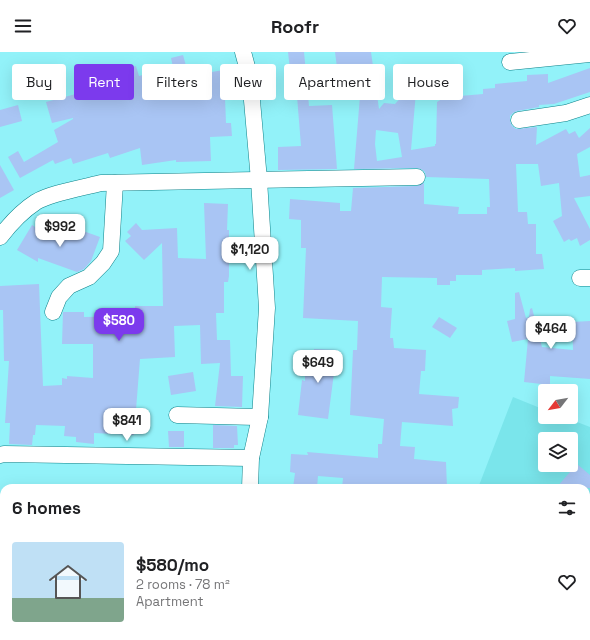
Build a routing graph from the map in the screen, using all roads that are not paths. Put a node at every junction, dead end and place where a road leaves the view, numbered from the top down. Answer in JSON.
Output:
{"nodes":[{"id":1,"x":243,"y":52,"type":"edge"},
{"id":2,"x":590,"y":54,"type":"edge"},
{"id":3,"x":510,"y":62,"type":"dead end"},
{"id":4,"x":590,"y":105,"type":"edge"},
{"id":5,"x":519,"y":120,"type":"dead end"},
{"id":6,"x":417,"y":177,"type":"dead end"},
{"id":7,"x":259,"y":180,"type":"junction"},
{"id":8,"x":115,"y":183,"type":"junction"},
{"id":9,"x":0,"y":236,"type":"edge"},
{"id":10,"x":52,"y":312,"type":"dead end"},
{"id":11,"x":177,"y":415,"type":"dead end"},
{"id":12,"x":260,"y":417,"type":"junction"},
{"id":13,"x":2,"y":455,"type":"edge"},
{"id":14,"x":251,"y":458,"type":"junction"},
{"id":15,"x":250,"y":484,"type":"edge"}],
"edges":[{"from":1,"to":7,"type":"street"},
{"from":2,"to":3,"type":"street"},
{"from":4,"to":5,"type":"street"},
{"from":6,"to":7,"type":"street"},
{"from":7,"to":8,"type":"street"},
{"from":7,"to":12,"type":"street"},
{"from":8,"to":9,"type":"street"},
{"from":8,"to":10,"type":"street"},
{"from":11,"to":12,"type":"street"},
{"from":12,"to":14,"type":"street"},
{"from":13,"to":14,"type":"street"},
{"from":14,"to":15,"type":"street"}]}
